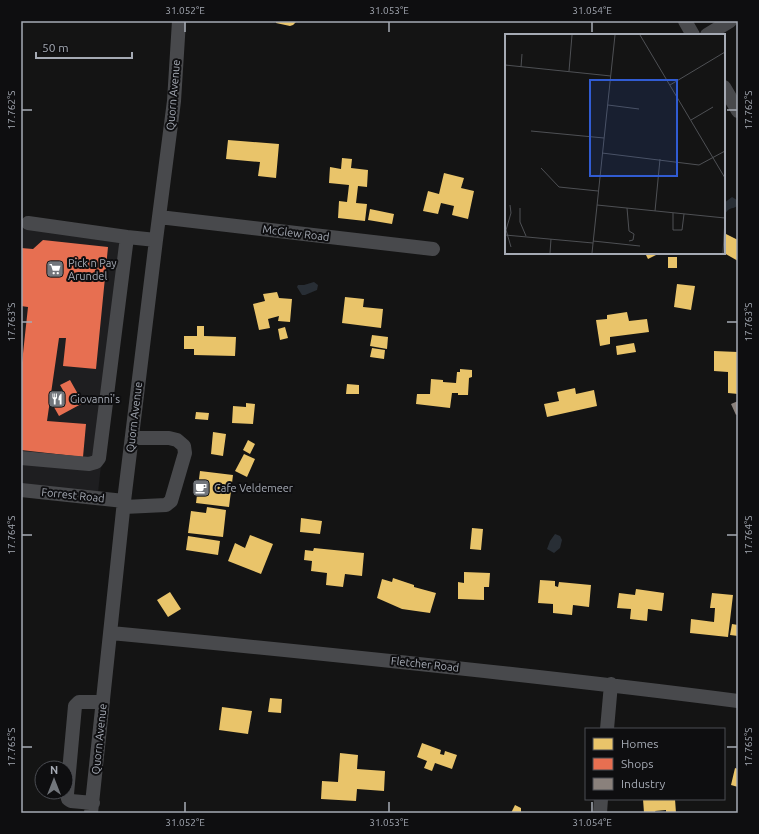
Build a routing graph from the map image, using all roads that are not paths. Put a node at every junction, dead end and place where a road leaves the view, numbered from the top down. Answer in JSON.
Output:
{"nodes":[{"id":1,"x":179,"y":21,"type":"edge"},
{"id":2,"x":685,"y":21,"type":"edge"},
{"id":3,"x":730,"y":21,"type":"edge"},
{"id":4,"x":692,"y":34,"type":"edge"},
{"id":5,"x":709,"y":34,"type":"edge"},
{"id":6,"x":725,"y":89,"type":"edge"},
{"id":7,"x":738,"y":111,"type":"edge"},
{"id":8,"x":160,"y":217,"type":"junction"},
{"id":9,"x":28,"y":223,"type":"dead end"},
{"id":10,"x":127,"y":237,"type":"junction"},
{"id":11,"x":156,"y":240,"type":"junction"},
{"id":12,"x":433,"y":249,"type":"dead end"},
{"id":13,"x":132,"y":438,"type":"junction"},
{"id":14,"x":21,"y":458,"type":"edge"},
{"id":15,"x":21,"y":490,"type":"edge"},
{"id":16,"x":124,"y":504,"type":"junction"},
{"id":17,"x":111,"y":632,"type":"junction"},
{"id":18,"x":611,"y":684,"type":"junction"},
{"id":19,"x":738,"y":701,"type":"edge"},
{"id":20,"x":103,"y":702,"type":"junction"},
{"id":21,"x":607,"y":728,"type":"edge"},
{"id":22,"x":601,"y":800,"type":"edge"},
{"id":23,"x":92,"y":808,"type":"edge"},
{"id":24,"x":600,"y":813,"type":"edge"}],
"edges":[{"from":1,"to":8,"type":"street","name":"Quorn Avenue"},
{"from":2,"to":4,"type":"street"},
{"from":3,"to":5,"type":"street"},
{"from":6,"to":7,"type":"street"},
{"from":8,"to":11,"type":"street","name":"Quorn Avenue"},
{"from":8,"to":12,"type":"street","name":"McGlew Road"},
{"from":9,"to":10,"type":"street"},
{"from":10,"to":11,"type":"street"},
{"from":10,"to":14,"type":"street"},
{"from":11,"to":13,"type":"street","name":"Quorn Avenue"},
{"from":13,"to":16,"type":"street","name":"Quorn Avenue"},
{"from":13,"to":16,"type":"street","name":"Forrest Road"},
{"from":15,"to":16,"type":"street","name":"Forrest Road"},
{"from":16,"to":17,"type":"street","name":"Quorn Avenue"},
{"from":17,"to":18,"type":"street","name":"Fletcher Road"},
{"from":17,"to":20,"type":"street","name":"Quorn Avenue"},
{"from":18,"to":19,"type":"street","name":"Fletcher Road"},
{"from":18,"to":21,"type":"street"},
{"from":20,"to":23,"type":"street","name":"Quorn Avenue"},
{"from":20,"to":23,"type":"street"},
{"from":22,"to":24,"type":"street"}]}
